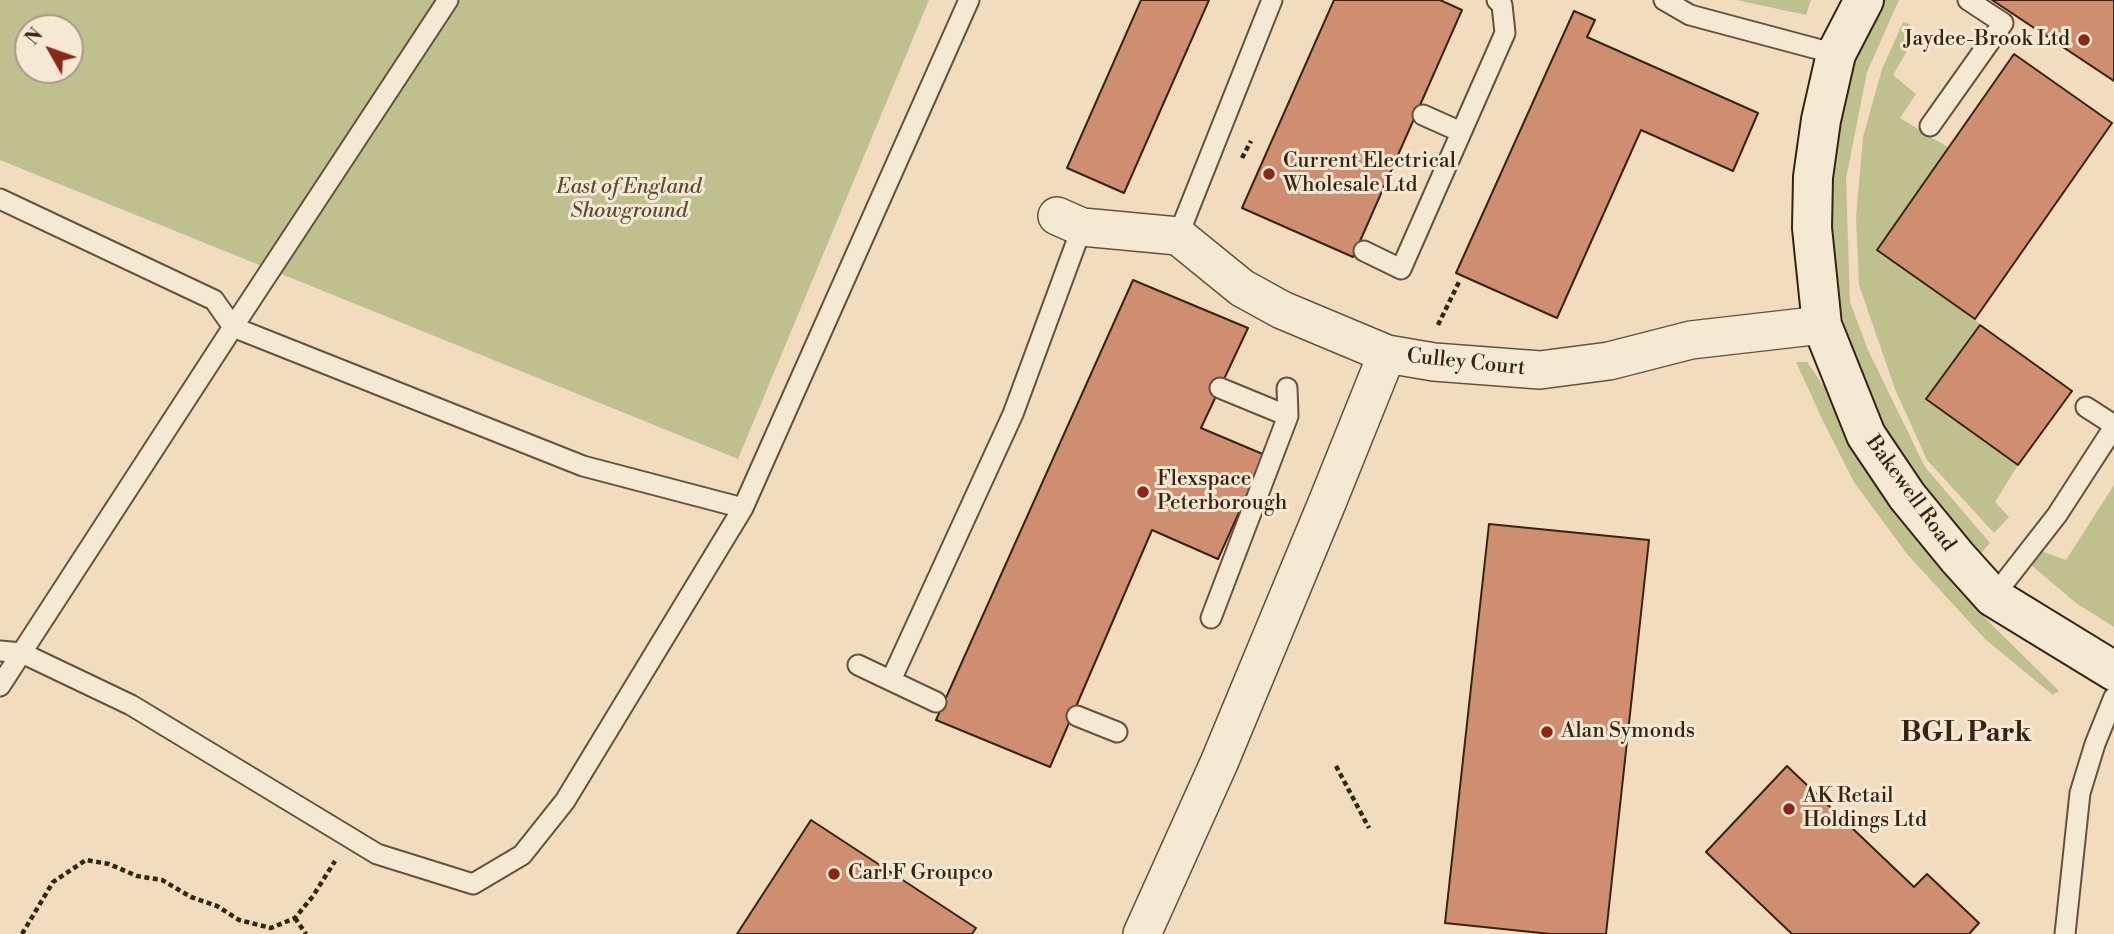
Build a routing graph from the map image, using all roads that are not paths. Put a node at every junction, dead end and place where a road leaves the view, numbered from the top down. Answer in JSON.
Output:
{"nodes":[{"id":1,"x":448,"y":0,"type":"edge"},
{"id":2,"x":969,"y":0,"type":"edge"},
{"id":3,"x":1272,"y":0,"type":"edge"},
{"id":4,"x":1497,"y":0,"type":"edge"},
{"id":5,"x":1664,"y":0,"type":"edge"},
{"id":6,"x":1864,"y":0,"type":"edge"},
{"id":7,"x":1968,"y":0,"type":"edge"},
{"id":8,"x":1836,"y":54,"type":"junction"},
{"id":9,"x":1423,"y":114,"type":"dead end"},
{"id":10,"x":1930,"y":126,"type":"dead end"},
{"id":11,"x":1461,"y":132,"type":"junction"},
{"id":12,"x":0,"y":199,"type":"edge"},
{"id":13,"x":1070,"y":221,"type":"joint"},
{"id":14,"x":1178,"y":236,"type":"junction"},
{"id":15,"x":1364,"y":251,"type":"dead end"},
{"id":16,"x":1822,"y":325,"type":"junction"},
{"id":17,"x":233,"y":327,"type":"junction"},
{"id":18,"x":1387,"y":354,"type":"junction"},
{"id":19,"x":1220,"y":388,"type":"dead end"},
{"id":20,"x":1287,"y":388,"type":"dead end"},
{"id":21,"x":2086,"y":407,"type":"dead end"},
{"id":22,"x":1288,"y":416,"type":"junction"},
{"id":23,"x":2114,"y":426,"type":"edge"},
{"id":24,"x":743,"y":508,"type":"junction"},
{"id":25,"x":1993,"y":597,"type":"junction"},
{"id":26,"x":1211,"y":618,"type":"dead end"},
{"id":27,"x":0,"y":651,"type":"edge"},
{"id":28,"x":22,"y":653,"type":"junction"},
{"id":29,"x":859,"y":665,"type":"dead end"},
{"id":30,"x":2114,"y":671,"type":"edge"},
{"id":31,"x":891,"y":680,"type":"junction"},
{"id":32,"x":0,"y":686,"type":"edge"},
{"id":33,"x":2114,"y":697,"type":"edge"},
{"id":34,"x":936,"y":702,"type":"dead end"},
{"id":35,"x":1077,"y":716,"type":"dead end"},
{"id":36,"x":1117,"y":732,"type":"dead end"},
{"id":37,"x":1142,"y":934,"type":"edge"},
{"id":38,"x":2064,"y":934,"type":"edge"}],
"edges":[{"from":1,"to":17,"type":"lane"},
{"from":2,"to":24,"type":"lane"},
{"from":3,"to":14,"type":"lane"},
{"from":4,"to":11,"type":"lane"},
{"from":5,"to":8,"type":"lane"},
{"from":6,"to":8,"type":"street","name":"Bakewell Road"},
{"from":7,"to":10,"type":"lane"},
{"from":8,"to":16,"type":"street","name":"Bakewell Road"},
{"from":9,"to":11,"type":"lane"},
{"from":11,"to":15,"type":"lane"},
{"from":12,"to":17,"type":"lane"},
{"from":13,"to":14,"type":"street"},
{"from":13,"to":31,"type":"lane"},
{"from":14,"to":18,"type":"street","name":"Culley Court"},
{"from":16,"to":18,"type":"street","name":"Culley Court"},
{"from":16,"to":25,"type":"street","name":"Bakewell Road"},
{"from":17,"to":24,"type":"lane"},
{"from":17,"to":28,"type":"lane"},
{"from":18,"to":37,"type":"street"},
{"from":19,"to":22,"type":"lane"},
{"from":20,"to":22,"type":"lane"},
{"from":21,"to":23,"type":"lane"},
{"from":22,"to":26,"type":"lane"},
{"from":23,"to":25,"type":"lane"},
{"from":24,"to":28,"type":"lane"},
{"from":25,"to":30,"type":"street","name":"Bakewell Road"},
{"from":27,"to":28,"type":"lane"},
{"from":28,"to":32,"type":"lane"},
{"from":29,"to":31,"type":"lane"},
{"from":31,"to":34,"type":"lane"},
{"from":33,"to":38,"type":"lane"},
{"from":35,"to":36,"type":"lane"}]}
